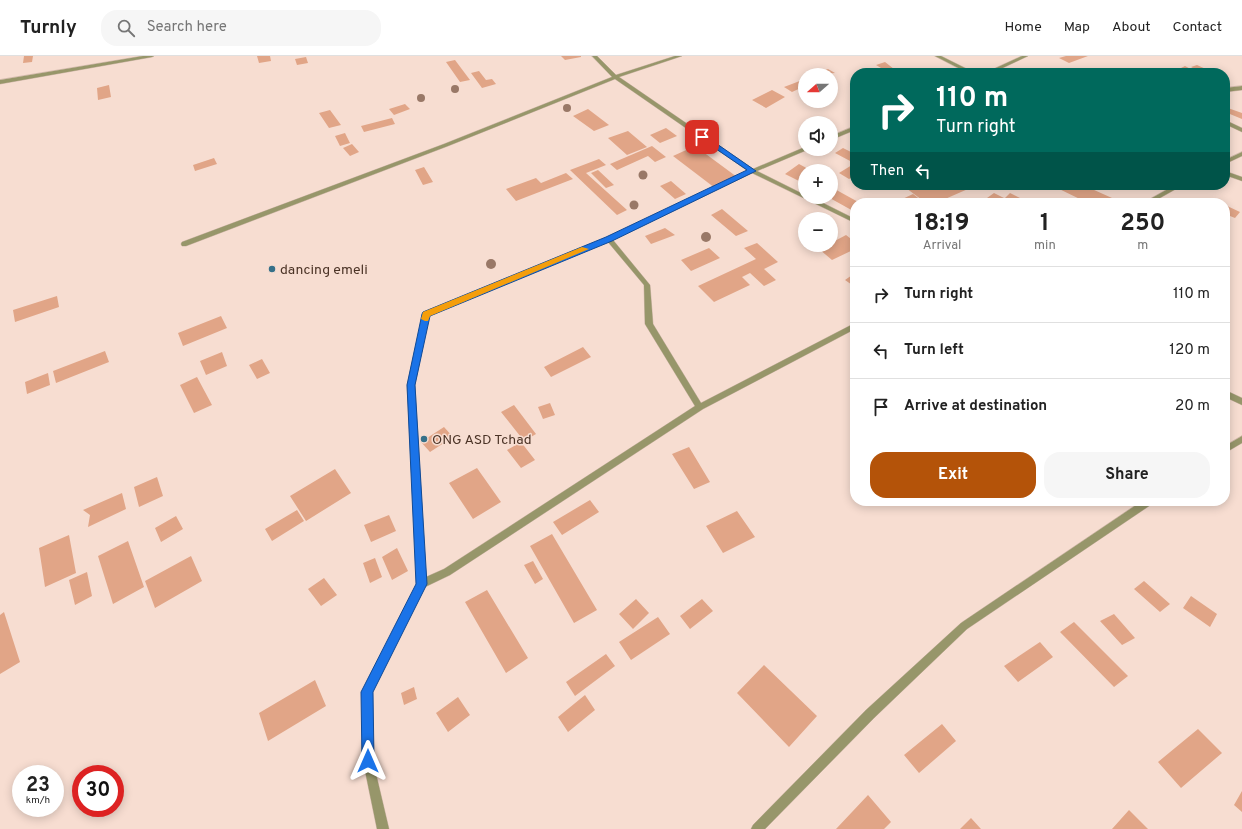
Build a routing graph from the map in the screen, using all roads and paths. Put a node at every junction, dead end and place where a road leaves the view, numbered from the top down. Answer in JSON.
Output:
{"nodes":[{"id":1,"x":152,"y":56,"type":"edge"},
{"id":2,"x":594,"y":56,"type":"edge"},
{"id":3,"x":680,"y":56,"type":"edge"},
{"id":4,"x":937,"y":56,"type":"edge"},
{"id":5,"x":1026,"y":56,"type":"edge"},
{"id":6,"x":962,"y":68,"type":"edge"},
{"id":7,"x":1000,"y":68,"type":"edge"},
{"id":8,"x":615,"y":77,"type":"junction"},
{"id":9,"x":0,"y":82,"type":"edge"},
{"id":10,"x":1242,"y":88,"type":"edge"},
{"id":11,"x":1230,"y":89,"type":"edge"},
{"id":12,"x":1230,"y":124,"type":"edge"},
{"id":13,"x":850,"y":130,"type":"edge"},
{"id":14,"x":1242,"y":130,"type":"edge"},
{"id":15,"x":838,"y":135,"type":"edge"},
{"id":16,"x":798,"y":152,"type":"edge"},
{"id":17,"x":1242,"y":154,"type":"edge"},
{"id":18,"x":1230,"y":160,"type":"edge"},
{"id":19,"x":752,"y":171,"type":"junction"},
{"id":20,"x":1230,"y":175,"type":"edge"},
{"id":21,"x":1242,"y":179,"type":"edge"},
{"id":22,"x":1171,"y":190,"type":"edge"},
{"id":23,"x":798,"y":194,"type":"edge"},
{"id":24,"x":1155,"y":198,"type":"edge"},
{"id":25,"x":820,"y":204,"type":"edge"},
{"id":26,"x":850,"y":219,"type":"edge"},
{"id":27,"x":609,"y":239,"type":"junction"},
{"id":28,"x":184,"y":244,"type":"dead end"},
{"id":29,"x":850,"y":329,"type":"edge"},
{"id":30,"x":1230,"y":396,"type":"edge"},
{"id":31,"x":1242,"y":402,"type":"edge"},
{"id":32,"x":700,"y":407,"type":"junction"},
{"id":33,"x":1242,"y":439,"type":"edge"},
{"id":34,"x":1230,"y":447,"type":"edge"},
{"id":35,"x":1142,"y":506,"type":"edge"},
{"id":36,"x":422,"y":584,"type":"junction"},
{"id":37,"x":383,"y":829,"type":"edge"},
{"id":38,"x":757,"y":829,"type":"edge"}],
"edges":[{"from":1,"to":9,"type":"street"},
{"from":2,"to":8,"type":"street"},
{"from":3,"to":8,"type":"street"},
{"from":4,"to":6,"type":"street"},
{"from":5,"to":7,"type":"street"},
{"from":8,"to":19,"type":"street"},
{"from":8,"to":28,"type":"street"},
{"from":10,"to":11,"type":"street"},
{"from":12,"to":14,"type":"street"},
{"from":13,"to":15,"type":"street"},
{"from":16,"to":19,"type":"street"},
{"from":17,"to":18,"type":"street"},
{"from":19,"to":23,"type":"street"},
{"from":19,"to":27,"type":"street"},
{"from":20,"to":21,"type":"street"},
{"from":22,"to":24,"type":"street"},
{"from":25,"to":26,"type":"street"},
{"from":27,"to":32,"type":"street"},
{"from":27,"to":36,"type":"street"},
{"from":29,"to":32,"type":"street"},
{"from":30,"to":31,"type":"street"},
{"from":32,"to":36,"type":"street"},
{"from":33,"to":34,"type":"street"},
{"from":35,"to":38,"type":"street"},
{"from":36,"to":37,"type":"street"}]}
